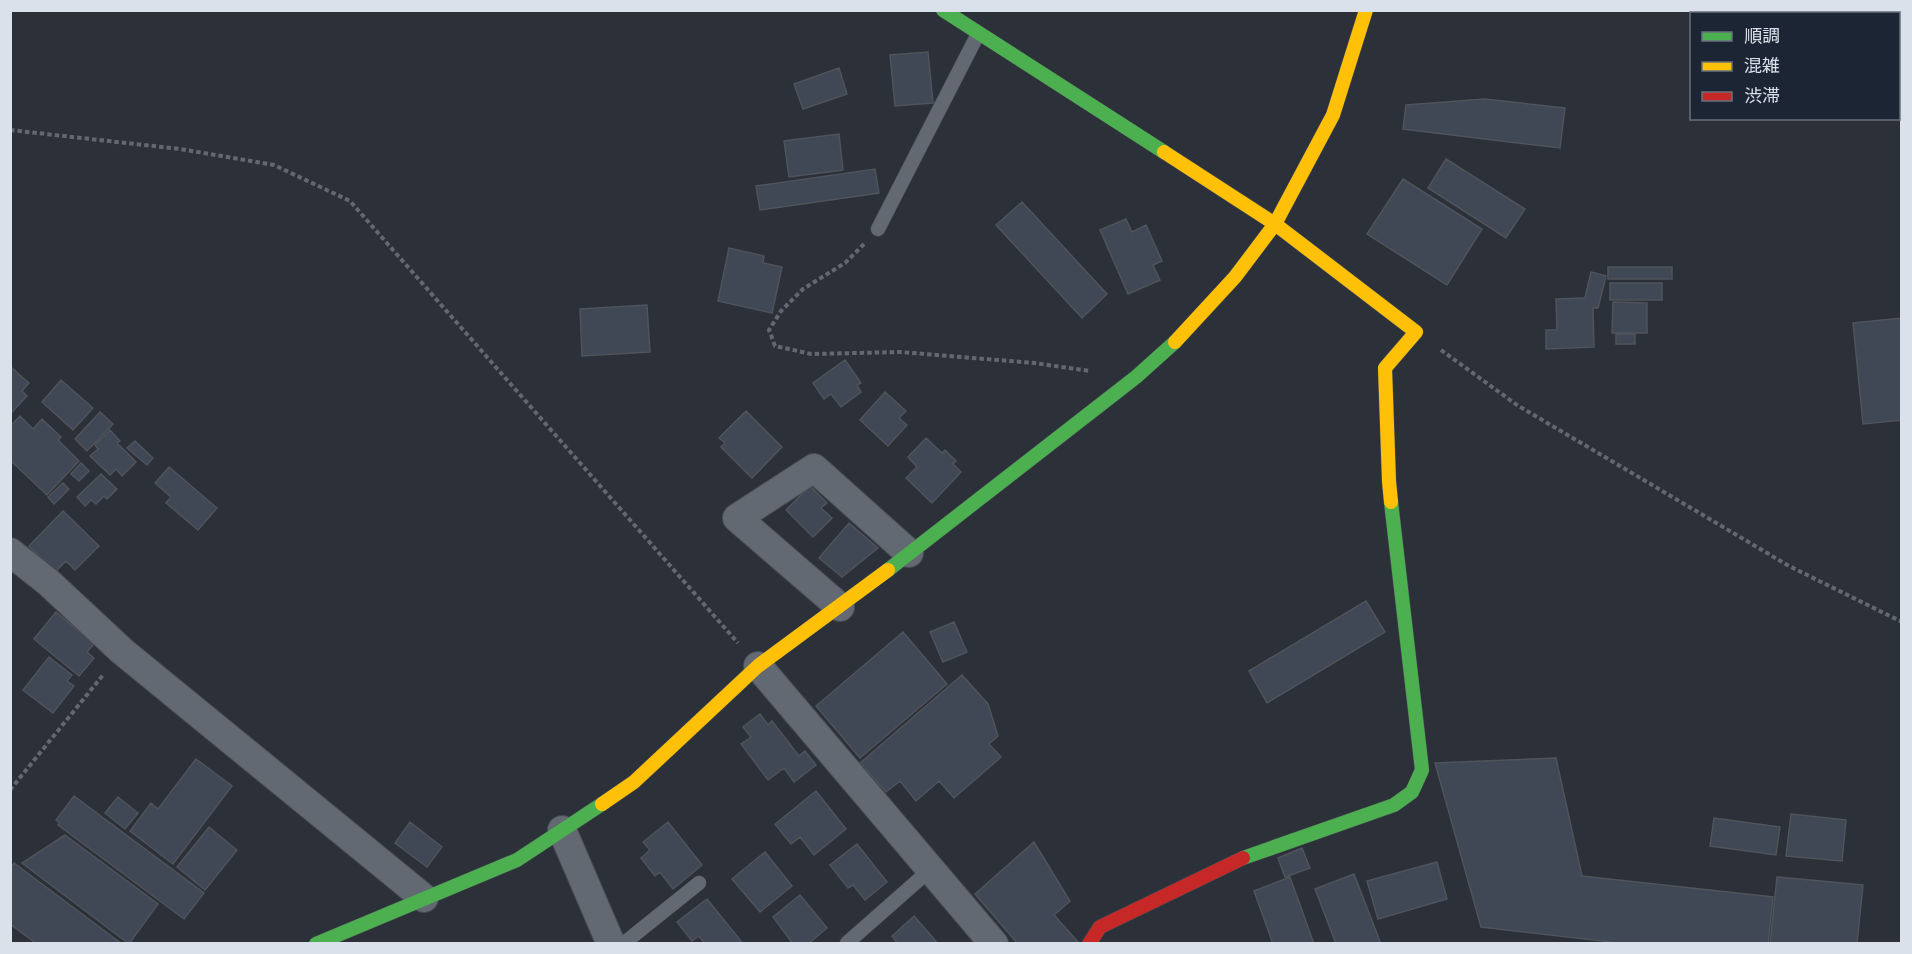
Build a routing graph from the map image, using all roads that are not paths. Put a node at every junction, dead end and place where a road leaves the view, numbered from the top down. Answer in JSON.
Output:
{"nodes":[{"id":1,"x":943,"y":10,"type":"edge"},
{"id":2,"x":1366,"y":10,"type":"edge"},
{"id":3,"x":978,"y":34,"type":"junction"},
{"id":4,"x":1275,"y":224,"type":"junction"},
{"id":5,"x":878,"y":229,"type":"road end"},
{"id":6,"x":10,"y":552,"type":"edge"},
{"id":7,"x":909,"y":553,"type":"junction"},
{"id":8,"x":840,"y":607,"type":"junction"},
{"id":9,"x":758,"y":666,"type":"junction"},
{"id":10,"x":562,"y":830,"type":"junction"},
{"id":11,"x":931,"y":869,"type":"junction"},
{"id":12,"x":699,"y":883,"type":"dead end"},
{"id":13,"x":424,"y":898,"type":"junction"},
{"id":14,"x":848,"y":943,"type":"edge"},
{"id":15,"x":316,"y":944,"type":"edge"},
{"id":16,"x":611,"y":944,"type":"edge"},
{"id":17,"x":623,"y":944,"type":"edge"},
{"id":18,"x":994,"y":944,"type":"edge"},
{"id":19,"x":1089,"y":944,"type":"edge"}],
"edges":[{"from":1,"to":3,"type":"street"},
{"from":2,"to":4,"type":"street"},
{"from":3,"to":4,"type":"street"},
{"from":3,"to":5,"type":"lane"},
{"from":4,"to":7,"type":"street"},
{"from":4,"to":19,"type":"street"},
{"from":6,"to":13,"type":"street"},
{"from":7,"to":8,"type":"street"},
{"from":7,"to":8,"type":"street"},
{"from":8,"to":9,"type":"street"},
{"from":9,"to":10,"type":"street"},
{"from":9,"to":11,"type":"street"},
{"from":10,"to":13,"type":"street"},
{"from":10,"to":16,"type":"street"},
{"from":11,"to":14,"type":"lane"},
{"from":11,"to":18,"type":"street"},
{"from":12,"to":17,"type":"lane"},
{"from":13,"to":15,"type":"street"}]}
